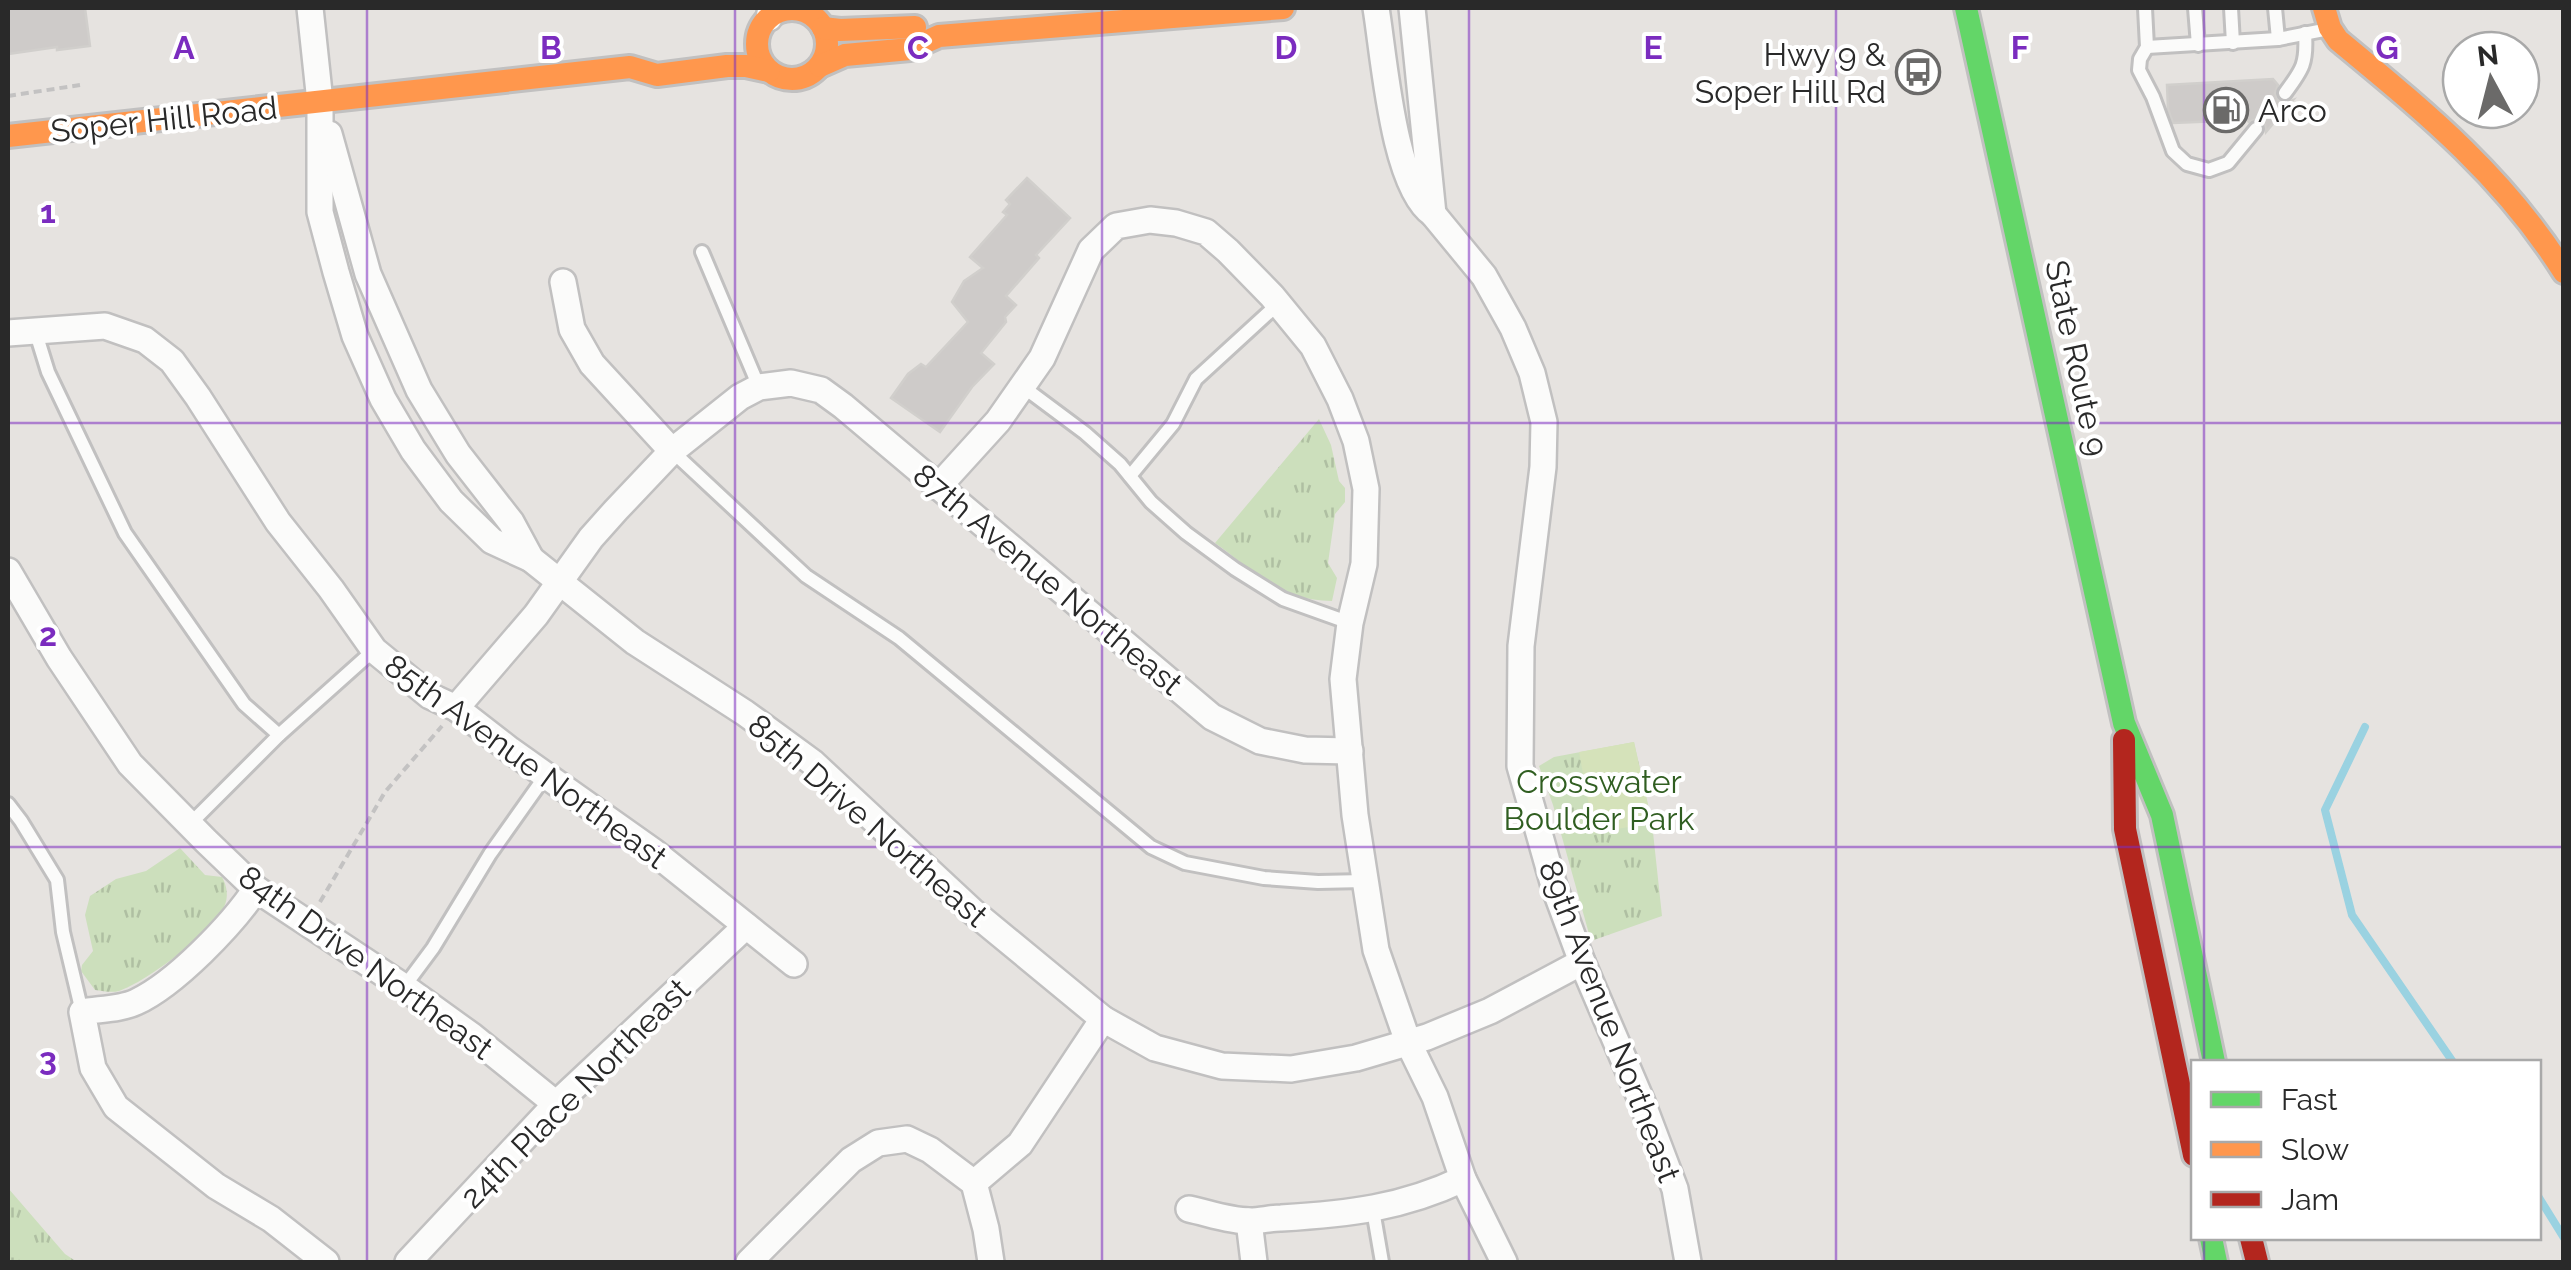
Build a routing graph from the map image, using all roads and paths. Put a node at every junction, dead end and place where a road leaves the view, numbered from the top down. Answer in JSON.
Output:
{"nodes":[{"id":1,"x":310,"y":8,"type":"edge"},
{"id":2,"x":1283,"y":8,"type":"edge"},
{"id":3,"x":1376,"y":8,"type":"edge"},
{"id":4,"x":1412,"y":8,"type":"edge"},
{"id":5,"x":1966,"y":8,"type":"edge"},
{"id":6,"x":2146,"y":8,"type":"edge"},
{"id":7,"x":2196,"y":8,"type":"edge"},
{"id":8,"x":2231,"y":8,"type":"edge"},
{"id":9,"x":2275,"y":8,"type":"edge"},
{"id":10,"x":815,"y":17,"type":"edge"},
{"id":11,"x":2327,"y":18,"type":"edge"},
{"id":12,"x":767,"y":19,"type":"edge"},
{"id":13,"x":2305,"y":34,"type":"junction"},
{"id":14,"x":940,"y":36,"type":"junction"},
{"id":15,"x":2278,"y":39,"type":"junction"},
{"id":16,"x":2234,"y":42,"type":"junction"},
{"id":17,"x":2198,"y":45,"type":"junction"},
{"id":18,"x":2148,"y":48,"type":"junction"},
{"id":19,"x":820,"y":66,"type":"junction"},
{"id":20,"x":630,"y":68,"type":"junction"},
{"id":21,"x":770,"y":71,"type":"junction"},
{"id":22,"x":80,"y":84,"type":"dead end"},
{"id":23,"x":2286,"y":93,"type":"dead end"},
{"id":24,"x":8,"y":96,"type":"edge"},
{"id":25,"x":320,"y":102,"type":"junction"},
{"id":26,"x":2256,"y":129,"type":"dead end"},
{"id":27,"x":8,"y":136,"type":"edge"},
{"id":28,"x":1433,"y":214,"type":"junction"},
{"id":29,"x":702,"y":252,"type":"dead end"},
{"id":30,"x":2564,"y":272,"type":"edge"},
{"id":31,"x":563,"y":282,"type":"dead end"},
{"id":32,"x":1278,"y":304,"type":"junction"},
{"id":33,"x":35,"y":330,"type":"junction"},
{"id":34,"x":8,"y":333,"type":"edge"},
{"id":35,"x":391,"y":367,"type":"junction"},
{"id":36,"x":1022,"y":386,"type":"junction"},
{"id":37,"x":758,"y":387,"type":"junction"},
{"id":38,"x":672,"y":451,"type":"junction"},
{"id":39,"x":1130,"y":476,"type":"junction"},
{"id":40,"x":938,"y":487,"type":"junction"},
{"id":41,"x":531,"y":558,"type":"junction"},
{"id":42,"x":8,"y":571,"type":"edge"},
{"id":43,"x":560,"y":581,"type":"junction"},
{"id":44,"x":1350,"y":623,"type":"junction"},
{"id":45,"x":374,"y":650,"type":"junction"},
{"id":46,"x":456,"y":708,"type":"junction"},
{"id":47,"x":2124,"y":723,"type":"junction"},
{"id":48,"x":279,"y":735,"type":"junction"},
{"id":49,"x":1350,"y":752,"type":"junction"},
{"id":50,"x":546,"y":775,"type":"junction"},
{"id":51,"x":8,"y":804,"type":"edge"},
{"id":52,"x":190,"y":824,"type":"junction"},
{"id":53,"x":1365,"y":881,"type":"junction"},
{"id":54,"x":256,"y":889,"type":"junction"},
{"id":55,"x":304,"y":922,"type":"junction"},
{"id":56,"x":746,"y":926,"type":"junction"},
{"id":57,"x":1582,"y":962,"type":"junction"},
{"id":58,"x":794,"y":964,"type":"dead end"},
{"id":59,"x":404,"y":987,"type":"junction"},
{"id":60,"x":82,"y":1012,"type":"junction"},
{"id":61,"x":1103,"y":1018,"type":"junction"},
{"id":62,"x":1408,"y":1042,"type":"junction"},
{"id":63,"x":2214,"y":1060,"type":"edge"},
{"id":64,"x":556,"y":1104,"type":"junction"},
{"id":65,"x":2191,"y":1140,"type":"edge"},
{"id":66,"x":1463,"y":1179,"type":"junction"},
{"id":67,"x":974,"y":1183,"type":"junction"},
{"id":68,"x":1188,"y":1209,"type":"dead end"},
{"id":69,"x":1372,"y":1210,"type":"junction"},
{"id":70,"x":1249,"y":1221,"type":"junction"},
{"id":71,"x":326,"y":1262,"type":"edge"},
{"id":72,"x":408,"y":1262,"type":"edge"},
{"id":73,"x":749,"y":1262,"type":"edge"},
{"id":74,"x":990,"y":1262,"type":"edge"},
{"id":75,"x":1254,"y":1262,"type":"edge"},
{"id":76,"x":1382,"y":1262,"type":"edge"},
{"id":77,"x":1504,"y":1262,"type":"edge"},
{"id":78,"x":1688,"y":1262,"type":"edge"}],
"edges":[{"from":1,"to":25,"type":"street","name":"Soper Hill Road"},
{"from":2,"to":14,"type":"street"},
{"from":3,"to":28,"type":"street","name":"89th Avenue Northeast"},
{"from":4,"to":28,"type":"street"},
{"from":5,"to":47,"type":"street","name":"State Route 9"},
{"from":6,"to":18,"type":"lane"},
{"from":7,"to":17,"type":"lane"},
{"from":8,"to":16,"type":"lane"},
{"from":9,"to":15,"type":"lane"},
{"from":10,"to":12,"type":"street"},
{"from":10,"to":14,"type":"street"},
{"from":10,"to":19,"type":"street"},
{"from":11,"to":13,"type":"lane"},
{"from":11,"to":30,"type":"street"},
{"from":12,"to":20,"type":"street"},
{"from":12,"to":21,"type":"street"},
{"from":13,"to":15,"type":"lane"},
{"from":13,"to":23,"type":"lane"},
{"from":14,"to":19,"type":"street"},
{"from":15,"to":16,"type":"lane"},
{"from":16,"to":17,"type":"lane"},
{"from":17,"to":18,"type":"lane"},
{"from":18,"to":26,"type":"lane"},
{"from":19,"to":21,"type":"street"},
{"from":20,"to":21,"type":"street"},
{"from":20,"to":25,"type":"street","name":"Soper Hill Road"},
{"from":22,"to":24,"type":"path"},
{"from":25,"to":27,"type":"street","name":"Soper Hill Road"},
{"from":25,"to":35,"type":"street","name":"85th Drive Northeast"},
{"from":25,"to":35,"type":"street","name":"85th Drive Northeast"},
{"from":28,"to":57,"type":"street","name":"89th Avenue Northeast"},
{"from":29,"to":37,"type":"lane"},
{"from":31,"to":38,"type":"street"},
{"from":32,"to":36,"type":"street"},
{"from":32,"to":39,"type":"lane"},
{"from":32,"to":44,"type":"street"},
{"from":33,"to":34,"type":"street"},
{"from":33,"to":45,"type":"street","name":"85th Avenue Northeast"},
{"from":33,"to":48,"type":"lane"},
{"from":35,"to":41,"type":"street","name":"85th Drive Northeast"},
{"from":35,"to":41,"type":"street","name":"85th Drive Northeast"},
{"from":36,"to":39,"type":"lane"},
{"from":36,"to":40,"type":"street"},
{"from":37,"to":38,"type":"street"},
{"from":37,"to":40,"type":"street","name":"87th Avenue Northeast"},
{"from":38,"to":43,"type":"street"},
{"from":38,"to":53,"type":"lane"},
{"from":39,"to":44,"type":"lane"},
{"from":40,"to":49,"type":"street","name":"87th Avenue Northeast"},
{"from":41,"to":43,"type":"street","name":"85th Drive Northeast"},
{"from":42,"to":52,"type":"street","name":"84th Drive Northeast"},
{"from":43,"to":46,"type":"street"},
{"from":43,"to":61,"type":"street","name":"85th Drive Northeast"},
{"from":44,"to":49,"type":"street"},
{"from":45,"to":46,"type":"street","name":"85th Avenue Northeast"},
{"from":45,"to":48,"type":"lane"},
{"from":46,"to":50,"type":"street","name":"85th Avenue Northeast"},
{"from":46,"to":55,"type":"path"},
{"from":47,"to":63,"type":"street","name":"State Route 9"},
{"from":47,"to":65,"type":"street","name":"State Route 9"},
{"from":48,"to":52,"type":"lane"},
{"from":49,"to":53,"type":"street"},
{"from":50,"to":56,"type":"street","name":"85th Avenue Northeast"},
{"from":50,"to":59,"type":"lane"},
{"from":51,"to":60,"type":"lane"},
{"from":52,"to":54,"type":"street","name":"84th Drive Northeast"},
{"from":53,"to":62,"type":"street"},
{"from":54,"to":55,"type":"street","name":"84th Drive Northeast"},
{"from":54,"to":60,"type":"street"},
{"from":55,"to":59,"type":"street","name":"84th Drive Northeast"},
{"from":56,"to":58,"type":"street","name":"85th Avenue Northeast"},
{"from":56,"to":64,"type":"street","name":"24th Place Northeast"},
{"from":57,"to":62,"type":"street","name":"85th Drive Northeast"},
{"from":57,"to":78,"type":"street","name":"89th Avenue Northeast"},
{"from":59,"to":64,"type":"street","name":"84th Drive Northeast"},
{"from":60,"to":71,"type":"street"},
{"from":61,"to":62,"type":"street","name":"85th Drive Northeast"},
{"from":61,"to":67,"type":"street"},
{"from":62,"to":66,"type":"street"},
{"from":64,"to":72,"type":"street","name":"24th Place Northeast"},
{"from":66,"to":69,"type":"street"},
{"from":66,"to":77,"type":"street"},
{"from":67,"to":73,"type":"street"},
{"from":67,"to":74,"type":"street"},
{"from":68,"to":70,"type":"street"},
{"from":69,"to":70,"type":"street"},
{"from":69,"to":76,"type":"lane"},
{"from":70,"to":75,"type":"street"}]}
